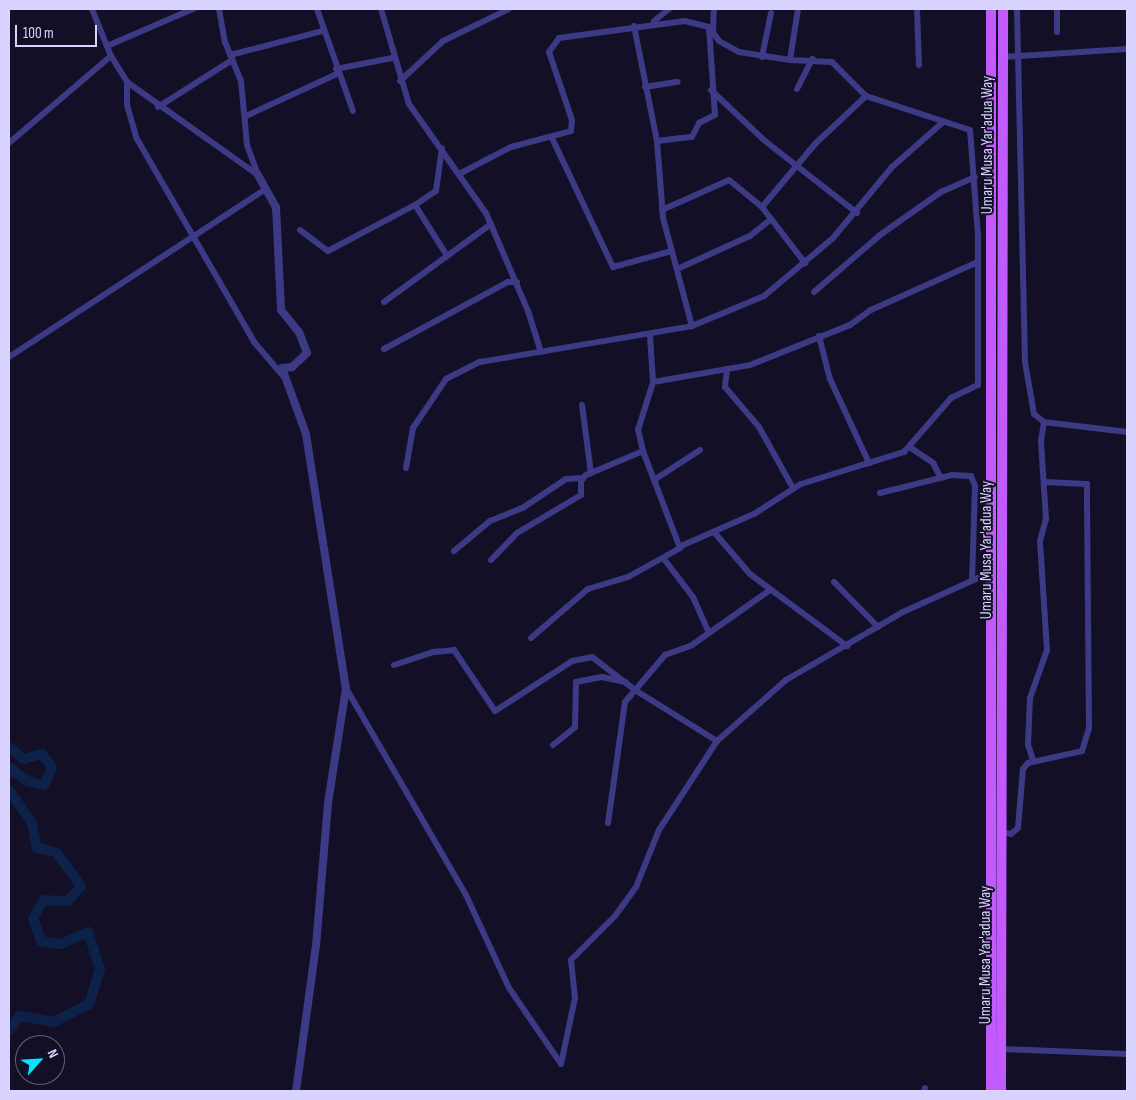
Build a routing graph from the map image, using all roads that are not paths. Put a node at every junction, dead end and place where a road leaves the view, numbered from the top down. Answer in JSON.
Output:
{"nodes":[{"id":1,"x":92,"y":9,"type":"edge"},
{"id":2,"x":193,"y":9,"type":"edge"},
{"id":3,"x":219,"y":9,"type":"edge"},
{"id":4,"x":317,"y":9,"type":"edge"},
{"id":5,"x":383,"y":9,"type":"edge"},
{"id":6,"x":509,"y":9,"type":"edge"},
{"id":7,"x":669,"y":9,"type":"edge"},
{"id":8,"x":714,"y":9,"type":"edge"},
{"id":9,"x":798,"y":9,"type":"edge"},
{"id":10,"x":917,"y":9,"type":"edge"},
{"id":11,"x":991,"y":9,"type":"edge"},
{"id":12,"x":1003,"y":9,"type":"edge"},
{"id":13,"x":1017,"y":9,"type":"edge"},
{"id":14,"x":1057,"y":9,"type":"edge"},
{"id":15,"x":771,"y":13,"type":"dead end"},
{"id":16,"x":651,"y":23,"type":"junction"},
{"id":17,"x":634,"y":26,"type":"junction"},
{"id":18,"x":708,"y":27,"type":"junction"},
{"id":19,"x":323,"y":31,"type":"junction"},
{"id":20,"x":1057,"y":32,"type":"dead end"},
{"id":21,"x":713,"y":35,"type":"junction"},
{"id":22,"x":107,"y":46,"type":"junction"},
{"id":23,"x":1127,"y":49,"type":"edge"},
{"id":24,"x":111,"y":56,"type":"junction"},
{"id":25,"x":762,"y":57,"type":"junction"},
{"id":26,"x":1003,"y":57,"type":"junction"},
{"id":27,"x":1017,"y":57,"type":"junction"},
{"id":28,"x":231,"y":58,"type":"junction"},
{"id":29,"x":392,"y":58,"type":"junction"},
{"id":30,"x":812,"y":59,"type":"junction"},
{"id":31,"x":790,"y":60,"type":"junction"},
{"id":32,"x":919,"y":65,"type":"dead end"},
{"id":33,"x":337,"y":71,"type":"junction"},
{"id":34,"x":400,"y":81,"type":"junction"},
{"id":35,"x":127,"y":82,"type":"junction"},
{"id":36,"x":678,"y":82,"type":"dead end"},
{"id":37,"x":645,"y":87,"type":"junction"},
{"id":38,"x":797,"y":89,"type":"dead end"},
{"id":39,"x":711,"y":90,"type":"junction"},
{"id":40,"x":866,"y":96,"type":"junction"},
{"id":41,"x":158,"y":107,"type":"junction"},
{"id":42,"x":353,"y":111,"type":"dead end"},
{"id":43,"x":246,"y":116,"type":"junction"},
{"id":44,"x":942,"y":123,"type":"junction"},
{"id":45,"x":552,"y":138,"type":"junction"},
{"id":46,"x":657,"y":141,"type":"junction"},
{"id":47,"x":9,"y":143,"type":"edge"},
{"id":48,"x":442,"y":148,"type":"junction"},
{"id":49,"x":796,"y":165,"type":"junction"},
{"id":50,"x":461,"y":173,"type":"junction"},
{"id":51,"x":258,"y":175,"type":"junction"},
{"id":52,"x":975,"y":177,"type":"junction"},
{"id":53,"x":267,"y":188,"type":"junction"},
{"id":54,"x":416,"y":205,"type":"junction"},
{"id":55,"x":762,"y":207,"type":"junction"},
{"id":56,"x":662,"y":210,"type":"junction"},
{"id":57,"x":857,"y":213,"type":"junction"},
{"id":58,"x":772,"y":219,"type":"junction"},
{"id":59,"x":491,"y":224,"type":"junction"},
{"id":60,"x":300,"y":230,"type":"dead end"},
{"id":61,"x":194,"y":237,"type":"junction"},
{"id":62,"x":672,"y":251,"type":"junction"},
{"id":63,"x":446,"y":254,"type":"junction"},
{"id":64,"x":978,"y":262,"type":"junction"},
{"id":65,"x":805,"y":264,"type":"junction"},
{"id":66,"x":677,"y":269,"type":"junction"},
{"id":67,"x":516,"y":282,"type":"junction"},
{"id":68,"x":814,"y":292,"type":"dead end"},
{"id":69,"x":384,"y":302,"type":"dead end"},
{"id":70,"x":692,"y":326,"type":"junction"},
{"id":71,"x":650,"y":336,"type":"junction"},
{"id":72,"x":819,"y":336,"type":"junction"},
{"id":73,"x":384,"y":349,"type":"dead end"},
{"id":74,"x":541,"y":352,"type":"junction"},
{"id":75,"x":9,"y":357,"type":"edge"},
{"id":76,"x":727,"y":370,"type":"junction"},
{"id":77,"x":284,"y":377,"type":"junction"},
{"id":78,"x":653,"y":382,"type":"junction"},
{"id":79,"x":582,"y":405,"type":"dead end"},
{"id":80,"x":1044,"y":422,"type":"junction"},
{"id":81,"x":1127,"y":432,"type":"edge"},
{"id":82,"x":911,"y":448,"type":"junction"},
{"id":83,"x":700,"y":450,"type":"dead end"},
{"id":84,"x":643,"y":451,"type":"junction"},
{"id":85,"x":868,"y":463,"type":"junction"},
{"id":86,"x":406,"y":468,"type":"dead end"},
{"id":87,"x":591,"y":473,"type":"junction"},
{"id":88,"x":583,"y":478,"type":"junction"},
{"id":89,"x":941,"y":478,"type":"junction"},
{"id":90,"x":654,"y":480,"type":"junction"},
{"id":91,"x":1044,"y":482,"type":"junction"},
{"id":92,"x":794,"y":488,"type":"junction"},
{"id":93,"x":880,"y":493,"type":"dead end"},
{"id":94,"x":714,"y":532,"type":"junction"},
{"id":95,"x":681,"y":546,"type":"junction"},
{"id":96,"x":454,"y":551,"type":"dead end"},
{"id":97,"x":664,"y":559,"type":"junction"},
{"id":98,"x":491,"y":560,"type":"dead end"},
{"id":99,"x":991,"y":572,"type":"junction"},
{"id":100,"x":972,"y":579,"type":"junction"},
{"id":101,"x":834,"y":582,"type":"dead end"},
{"id":102,"x":770,"y":590,"type":"junction"},
{"id":103,"x":878,"y":627,"type":"junction"},
{"id":104,"x":709,"y":633,"type":"junction"},
{"id":105,"x":530,"y":638,"type":"dead end"},
{"id":106,"x":846,"y":646,"type":"junction"},
{"id":107,"x":394,"y":665,"type":"dead end"},
{"id":108,"x":626,"y":682,"type":"junction"},
{"id":109,"x":346,"y":688,"type":"junction"},
{"id":110,"x":635,"y":690,"type":"junction"},
{"id":111,"x":717,"y":741,"type":"junction"},
{"id":112,"x":553,"y":745,"type":"dead end"},
{"id":113,"x":1034,"y":760,"type":"junction"},
{"id":114,"x":608,"y":823,"type":"dead end"},
{"id":115,"x":1001,"y":832,"type":"junction"},
{"id":116,"x":1001,"y":1049,"type":"junction"},
{"id":117,"x":1127,"y":1054,"type":"edge"},
{"id":118,"x":296,"y":1091,"type":"edge"},
{"id":119,"x":992,"y":1091,"type":"edge"},
{"id":120,"x":1001,"y":1091,"type":"edge"}],
"edges":[{"from":1,"to":22,"type":"street"},
{"from":2,"to":22,"type":"street"},
{"from":3,"to":28,"type":"street"},
{"from":4,"to":19,"type":"street"},
{"from":5,"to":29,"type":"street"},
{"from":6,"to":34,"type":"street"},
{"from":7,"to":16,"type":"street"},
{"from":8,"to":21,"type":"street"},
{"from":9,"to":31,"type":"street"},
{"from":10,"to":32,"type":"street"},
{"from":11,"to":99,"type":"main road","name":"Umaru Musa Yar'adua Way"},
{"from":12,"to":26,"type":"main road","name":"Umaru Musa Yar'adua Way"},
{"from":13,"to":27,"type":"street"},
{"from":14,"to":20,"type":"street"},
{"from":15,"to":25,"type":"street"},
{"from":16,"to":17,"type":"street"},
{"from":16,"to":18,"type":"street"},
{"from":17,"to":37,"type":"street"},
{"from":17,"to":45,"type":"street"},
{"from":18,"to":21,"type":"street"},
{"from":18,"to":39,"type":"street"},
{"from":19,"to":28,"type":"street"},
{"from":19,"to":33,"type":"street"},
{"from":21,"to":25,"type":"street"},
{"from":22,"to":24,"type":"street"},
{"from":23,"to":27,"type":"street"},
{"from":24,"to":35,"type":"street"},
{"from":24,"to":47,"type":"street"},
{"from":25,"to":31,"type":"street"},
{"from":26,"to":27,"type":"street"},
{"from":26,"to":115,"type":"main road","name":"Umaru Musa Yar'adua Way"},
{"from":27,"to":80,"type":"street"},
{"from":28,"to":41,"type":"street"},
{"from":28,"to":43,"type":"street"},
{"from":29,"to":33,"type":"street"},
{"from":29,"to":34,"type":"street"},
{"from":30,"to":31,"type":"street"},
{"from":30,"to":38,"type":"street"},
{"from":30,"to":40,"type":"street"},
{"from":33,"to":42,"type":"street"},
{"from":33,"to":43,"type":"street"},
{"from":34,"to":48,"type":"street"},
{"from":35,"to":41,"type":"street"},
{"from":35,"to":61,"type":"street"},
{"from":36,"to":37,"type":"street"},
{"from":37,"to":46,"type":"street"},
{"from":39,"to":46,"type":"street"},
{"from":39,"to":49,"type":"street"},
{"from":40,"to":44,"type":"street"},
{"from":40,"to":49,"type":"street"},
{"from":41,"to":51,"type":"street"},
{"from":43,"to":51,"type":"street"},
{"from":44,"to":52,"type":"street"},
{"from":44,"to":57,"type":"street"},
{"from":45,"to":50,"type":"street"},
{"from":45,"to":62,"type":"street"},
{"from":46,"to":56,"type":"street"},
{"from":48,"to":50,"type":"street"},
{"from":48,"to":54,"type":"street"},
{"from":49,"to":55,"type":"street"},
{"from":49,"to":57,"type":"street"},
{"from":50,"to":59,"type":"street"},
{"from":51,"to":53,"type":"street"},
{"from":52,"to":64,"type":"street"},
{"from":52,"to":68,"type":"street"},
{"from":53,"to":61,"type":"street"},
{"from":53,"to":77,"type":"street"},
{"from":54,"to":60,"type":"street"},
{"from":54,"to":63,"type":"street"},
{"from":55,"to":56,"type":"street"},
{"from":55,"to":58,"type":"street"},
{"from":56,"to":62,"type":"street"},
{"from":57,"to":65,"type":"street"},
{"from":58,"to":65,"type":"street"},
{"from":58,"to":66,"type":"street"},
{"from":59,"to":63,"type":"street"},
{"from":59,"to":67,"type":"street"},
{"from":61,"to":75,"type":"street"},
{"from":61,"to":77,"type":"street"},
{"from":62,"to":66,"type":"street"},
{"from":63,"to":69,"type":"street"},
{"from":64,"to":72,"type":"street"},
{"from":64,"to":82,"type":"street"},
{"from":65,"to":70,"type":"street"},
{"from":66,"to":70,"type":"street"},
{"from":67,"to":73,"type":"street"},
{"from":67,"to":74,"type":"street"},
{"from":70,"to":71,"type":"street"},
{"from":71,"to":74,"type":"street"},
{"from":71,"to":78,"type":"street"},
{"from":72,"to":76,"type":"street"},
{"from":72,"to":85,"type":"street"},
{"from":74,"to":86,"type":"street"},
{"from":76,"to":78,"type":"street"},
{"from":76,"to":92,"type":"street"},
{"from":77,"to":109,"type":"street"},
{"from":78,"to":84,"type":"street"},
{"from":79,"to":87,"type":"street"},
{"from":80,"to":81,"type":"street"},
{"from":80,"to":91,"type":"street"},
{"from":82,"to":85,"type":"street"},
{"from":82,"to":89,"type":"street"},
{"from":83,"to":90,"type":"street"},
{"from":84,"to":87,"type":"street"},
{"from":84,"to":90,"type":"street"},
{"from":85,"to":92,"type":"street"},
{"from":87,"to":88,"type":"street"},
{"from":88,"to":96,"type":"street"},
{"from":88,"to":98,"type":"street"},
{"from":89,"to":93,"type":"street"},
{"from":89,"to":100,"type":"street"},
{"from":90,"to":95,"type":"street"},
{"from":91,"to":113,"type":"street"},
{"from":91,"to":113,"type":"street"},
{"from":92,"to":94,"type":"street"},
{"from":94,"to":95,"type":"street"},
{"from":94,"to":102,"type":"street"},
{"from":95,"to":97,"type":"street"},
{"from":97,"to":104,"type":"street"},
{"from":97,"to":105,"type":"street"},
{"from":99,"to":100,"type":"street"},
{"from":99,"to":119,"type":"main road","name":"Umaru Musa Yar'adua Way"},
{"from":100,"to":103,"type":"street"},
{"from":101,"to":103,"type":"street"},
{"from":102,"to":104,"type":"street"},
{"from":102,"to":106,"type":"street"},
{"from":103,"to":106,"type":"street"},
{"from":104,"to":110,"type":"street"},
{"from":106,"to":111,"type":"street"},
{"from":107,"to":108,"type":"street"},
{"from":108,"to":110,"type":"street"},
{"from":108,"to":112,"type":"street"},
{"from":109,"to":111,"type":"street"},
{"from":109,"to":118,"type":"street"},
{"from":110,"to":111,"type":"street"},
{"from":110,"to":114,"type":"street"},
{"from":113,"to":115,"type":"street"},
{"from":115,"to":116,"type":"main road","name":"Umaru Musa Yar'adua Way"},
{"from":116,"to":117,"type":"street"},
{"from":116,"to":120,"type":"main road","name":"Umaru Musa Yar'adua Way"}]}
